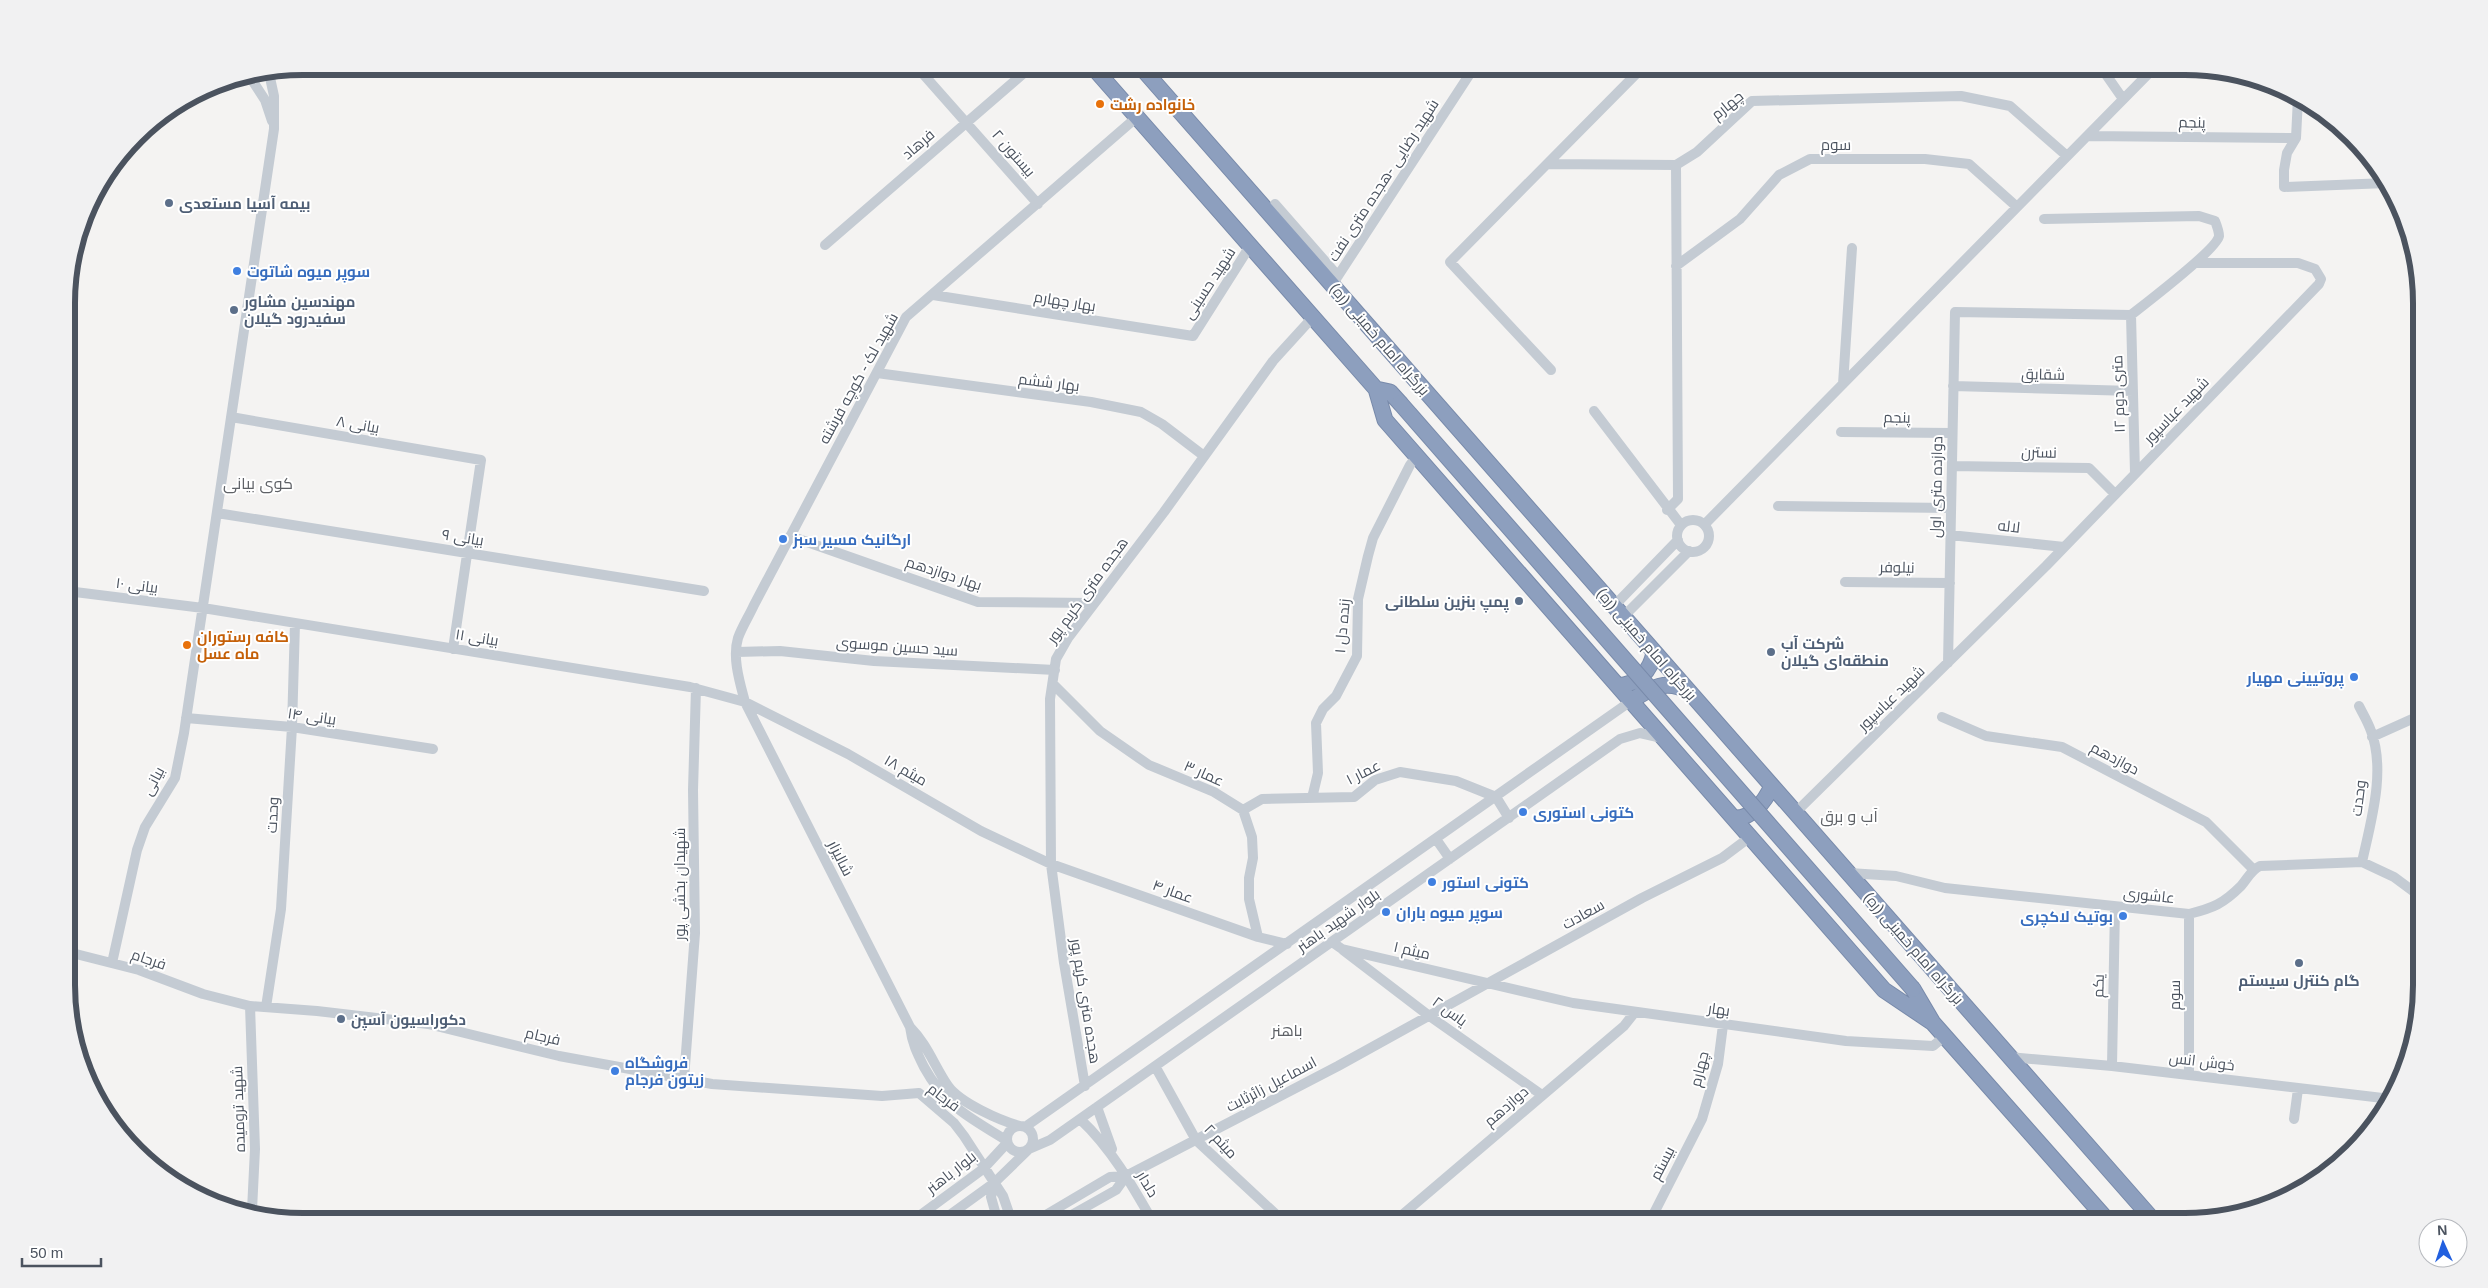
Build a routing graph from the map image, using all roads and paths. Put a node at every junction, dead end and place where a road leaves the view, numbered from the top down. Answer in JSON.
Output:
{"nodes":[{"id":1,"x":924,"y":75,"type":"edge"},
{"id":2,"x":1022,"y":75,"type":"edge"},
{"id":3,"x":1100,"y":75,"type":"edge"},
{"id":4,"x":1148,"y":75,"type":"edge"},
{"id":5,"x":1469,"y":75,"type":"edge"},
{"id":6,"x":1635,"y":75,"type":"edge"},
{"id":7,"x":2106,"y":75,"type":"edge"},
{"id":8,"x":2147,"y":75,"type":"edge"},
{"id":9,"x":270,"y":77,"type":"edge"},
{"id":10,"x":252,"y":81,"type":"edge"},
{"id":11,"x":2123,"y":99,"type":"junction"},
{"id":12,"x":2298,"y":104,"type":"edge"},
{"id":13,"x":1137,"y":117,"type":"junction"},
{"id":14,"x":967,"y":122,"type":"junction"},
{"id":15,"x":274,"y":129,"type":"junction"},
{"id":16,"x":2087,"y":136,"type":"junction"},
{"id":17,"x":2296,"y":138,"type":"junction"},
{"id":18,"x":2068,"y":156,"type":"junction"},
{"id":19,"x":1548,"y":164,"type":"junction"},
{"id":20,"x":1676,"y":165,"type":"junction"},
{"id":21,"x":2379,"y":183,"type":"edge"},
{"id":22,"x":1038,"y":204,"type":"junction"},
{"id":23,"x":1275,"y":204,"type":"dead end"},
{"id":24,"x":2017,"y":207,"type":"junction"},
{"id":25,"x":2044,"y":219,"type":"dead end"},
{"id":26,"x":826,"y":245,"type":"dead end"},
{"id":27,"x":1250,"y":246,"type":"junction"},
{"id":28,"x":1852,"y":248,"type":"dead end"},
{"id":29,"x":2195,"y":263,"type":"junction"},
{"id":30,"x":1676,"y":266,"type":"junction"},
{"id":31,"x":1335,"y":281,"type":"junction"},
{"id":32,"x":933,"y":294,"type":"junction"},
{"id":33,"x":2131,"y":315,"type":"junction"},
{"id":34,"x":1313,"y":317,"type":"junction"},
{"id":35,"x":1192,"y":336,"type":"joint"},
{"id":36,"x":1551,"y":370,"type":"dead end"},
{"id":37,"x":877,"y":373,"type":"junction"},
{"id":38,"x":1843,"y":384,"type":"junction"},
{"id":39,"x":1953,"y":386,"type":"junction"},
{"id":40,"x":1376,"y":389,"type":"junction"},
{"id":41,"x":2133,"y":391,"type":"junction"},
{"id":42,"x":1594,"y":411,"type":"dead end"},
{"id":43,"x":231,"y":417,"type":"junction"},
{"id":44,"x":1841,"y":432,"type":"dead end"},
{"id":45,"x":1952,"y":433,"type":"junction"},
{"id":46,"x":1204,"y":456,"type":"junction"},
{"id":47,"x":1417,"y":456,"type":"junction"},
{"id":48,"x":1952,"y":466,"type":"junction"},
{"id":49,"x":2135,"y":473,"type":"junction"},
{"id":50,"x":2115,"y":494,"type":"junction"},
{"id":51,"x":1778,"y":506,"type":"dead end"},
{"id":52,"x":1951,"y":508,"type":"junction"},
{"id":53,"x":1667,"y":510,"type":"junction"},
{"id":54,"x":217,"y":513,"type":"junction"},
{"id":55,"x":1705,"y":524,"type":"junction"},
{"id":56,"x":1681,"y":525,"type":"junction"},
{"id":57,"x":1950,"y":535,"type":"junction"},
{"id":58,"x":790,"y":536,"type":"junction"},
{"id":59,"x":1678,"y":540,"type":"junction"},
{"id":60,"x":2064,"y":547,"type":"junction"},
{"id":61,"x":1689,"y":551,"type":"junction"},
{"id":62,"x":467,"y":553,"type":"junction"},
{"id":63,"x":1845,"y":582,"type":"dead end"},
{"id":64,"x":1950,"y":583,"type":"junction"},
{"id":65,"x":704,"y":591,"type":"dead end"},
{"id":66,"x":75,"y":592,"type":"edge"},
{"id":67,"x":1094,"y":603,"type":"junction"},
{"id":68,"x":203,"y":608,"type":"junction"},
{"id":69,"x":1618,"y":611,"type":"junction"},
{"id":70,"x":296,"y":623,"type":"junction"},
{"id":71,"x":453,"y":649,"type":"junction"},
{"id":72,"x":737,"y":652,"type":"junction"},
{"id":73,"x":1654,"y":652,"type":"junction"},
{"id":74,"x":1948,"y":663,"type":"junction"},
{"id":75,"x":1055,"y":670,"type":"junction"},
{"id":76,"x":1053,"y":684,"type":"junction"},
{"id":77,"x":1618,"y":686,"type":"junction"},
{"id":78,"x":1659,"y":686,"type":"junction"},
{"id":79,"x":696,"y":688,"type":"junction"},
{"id":80,"x":1692,"y":695,"type":"junction"},
{"id":81,"x":1631,"y":701,"type":"junction"},
{"id":82,"x":745,"y":702,"type":"junction"},
{"id":83,"x":2359,"y":706,"type":"dead end"},
{"id":84,"x":1644,"y":716,"type":"junction"},
{"id":85,"x":1942,"y":717,"type":"dead end"},
{"id":86,"x":186,"y":718,"type":"junction"},
{"id":87,"x":2413,"y":719,"type":"edge"},
{"id":88,"x":292,"y":727,"type":"junction"},
{"id":89,"x":2372,"y":737,"type":"junction"},
{"id":90,"x":1667,"y":742,"type":"junction"},
{"id":91,"x":433,"y":749,"type":"dead end"},
{"id":92,"x":1772,"y":786,"type":"junction"},
{"id":93,"x":1496,"y":797,"type":"junction"},
{"id":94,"x":1312,"y":798,"type":"junction"},
{"id":95,"x":1243,"y":810,"type":"junction"},
{"id":96,"x":1795,"y":812,"type":"junction"},
{"id":97,"x":1509,"y":818,"type":"junction"},
{"id":98,"x":1734,"y":818,"type":"junction"},
{"id":99,"x":1750,"y":837,"type":"junction"},
{"id":100,"x":1436,"y":839,"type":"junction"},
{"id":101,"x":1450,"y":859,"type":"junction"},
{"id":102,"x":2362,"y":862,"type":"junction"},
{"id":103,"x":1051,"y":864,"type":"junction"},
{"id":104,"x":2253,"y":869,"type":"junction"},
{"id":105,"x":1848,"y":873,"type":"junction"},
{"id":106,"x":2413,"y":891,"type":"edge"},
{"id":107,"x":2115,"y":907,"type":"junction"},
{"id":108,"x":2189,"y":914,"type":"junction"},
{"id":109,"x":1258,"y":937,"type":"junction"},
{"id":110,"x":1332,"y":942,"type":"junction"},
{"id":111,"x":1287,"y":944,"type":"junction"},
{"id":112,"x":1342,"y":949,"type":"junction"},
{"id":113,"x":75,"y":954,"type":"edge"},
{"id":114,"x":112,"y":963,"type":"junction"},
{"id":115,"x":1488,"y":982,"type":"junction"},
{"id":116,"x":250,"y":1006,"type":"junction"},
{"id":117,"x":266,"y":1007,"type":"junction"},
{"id":118,"x":1635,"y":1012,"type":"junction"},
{"id":119,"x":1428,"y":1015,"type":"junction"},
{"id":120,"x":1933,"y":1023,"type":"junction"},
{"id":121,"x":1723,"y":1025,"type":"junction"},
{"id":122,"x":910,"y":1027,"type":"junction"},
{"id":123,"x":1944,"y":1036,"type":"junction"},
{"id":124,"x":2009,"y":1057,"type":"junction"},
{"id":125,"x":1155,"y":1066,"type":"junction"},
{"id":126,"x":2112,"y":1066,"type":"junction"},
{"id":127,"x":2189,"y":1075,"type":"junction"},
{"id":128,"x":684,"y":1079,"type":"junction"},
{"id":129,"x":944,"y":1080,"type":"junction"},
{"id":130,"x":934,"y":1085,"type":"junction"},
{"id":131,"x":1085,"y":1086,"type":"junction"},
{"id":132,"x":2298,"y":1089,"type":"junction"},
{"id":133,"x":919,"y":1093,"type":"junction"},
{"id":134,"x":1542,"y":1095,"type":"junction"},
{"id":135,"x":2383,"y":1098,"type":"edge"},
{"id":136,"x":1097,"y":1107,"type":"junction"},
{"id":137,"x":1080,"y":1119,"type":"junction"},
{"id":138,"x":1702,"y":1119,"type":"joint"},
{"id":139,"x":2294,"y":1119,"type":"dead end"},
{"id":140,"x":1022,"y":1126,"type":"junction"},
{"id":141,"x":1196,"y":1140,"type":"junction"},
{"id":142,"x":1007,"y":1142,"type":"junction"},
{"id":143,"x":1029,"y":1149,"type":"junction"},
{"id":144,"x":1117,"y":1161,"type":"junction"},
{"id":145,"x":983,"y":1168,"type":"junction"},
{"id":146,"x":1126,"y":1176,"type":"junction"},
{"id":147,"x":994,"y":1183,"type":"junction"},
{"id":148,"x":252,"y":1207,"type":"edge"},
{"id":149,"x":922,"y":1213,"type":"edge"},
{"id":150,"x":952,"y":1213,"type":"edge"},
{"id":151,"x":995,"y":1213,"type":"edge"},
{"id":152,"x":1009,"y":1213,"type":"edge"},
{"id":153,"x":1049,"y":1213,"type":"edge"},
{"id":154,"x":1075,"y":1213,"type":"edge"},
{"id":155,"x":1148,"y":1213,"type":"edge"},
{"id":156,"x":1273,"y":1213,"type":"edge"},
{"id":157,"x":1405,"y":1213,"type":"edge"},
{"id":158,"x":1654,"y":1213,"type":"edge"},
{"id":159,"x":2101,"y":1213,"type":"edge"},
{"id":160,"x":2147,"y":1213,"type":"edge"}],
"edges":[{"from":1,"to":14,"type":"street","name":"بیستون ۲"},
{"from":2,"to":14,"type":"street","name":"فرهاد"},
{"from":3,"to":13,"type":"highway","name":"بزرگراه امام خمینی (ره)"},
{"from":4,"to":31,"type":"highway","name":"بزرگراه امام خمینی (ره)"},
{"from":5,"to":31,"type":"street","name":"شهید رضایی -هجده متری نفت"},
{"from":6,"to":19,"type":"street"},
{"from":7,"to":11,"type":"street"},
{"from":8,"to":11,"type":"street"},
{"from":9,"to":15,"type":"street","name":"بیانی"},
{"from":10,"to":15,"type":"street"},
{"from":11,"to":16,"type":"street"},
{"from":12,"to":17,"type":"street"},
{"from":13,"to":22,"type":"street","name":"شهید لک - کوچه فرشته"},
{"from":13,"to":27,"type":"highway","name":"بزرگراه امام خمینی (ره)"},
{"from":14,"to":22,"type":"street","name":"بیستون ۲"},
{"from":14,"to":26,"type":"street","name":"فرهاد"},
{"from":15,"to":43,"type":"street","name":"بیانی"},
{"from":16,"to":17,"type":"street","name":"پنجم"},
{"from":16,"to":18,"type":"street"},
{"from":17,"to":21,"type":"street"},
{"from":18,"to":20,"type":"street","name":"چهارم"},
{"from":18,"to":24,"type":"street"},
{"from":19,"to":20,"type":"street"},
{"from":19,"to":36,"type":"street"},
{"from":20,"to":30,"type":"street"},
{"from":22,"to":32,"type":"street","name":"شهید لک - کوچه فرشته"},
{"from":23,"to":31,"type":"street"},
{"from":24,"to":30,"type":"street","name":"سوم"},
{"from":24,"to":38,"type":"street"},
{"from":25,"to":29,"type":"street"},
{"from":27,"to":34,"type":"highway","name":"بزرگراه امام خمینی (ره)"},
{"from":27,"to":35,"type":"street","name":"شهید حسینی"},
{"from":28,"to":38,"type":"street"},
{"from":29,"to":33,"type":"street"},
{"from":29,"to":49,"type":"street","name":"شهید عباسپور"},
{"from":30,"to":53,"type":"street"},
{"from":31,"to":69,"type":"highway","name":"بزرگراه امام خمینی (ره)"},
{"from":32,"to":35,"type":"street","name":"بهار چهارم"},
{"from":32,"to":37,"type":"street","name":"شهید لک - کوچه فرشته"},
{"from":33,"to":39,"type":"street","name":"دوازده متری اول"},
{"from":33,"to":41,"type":"street","name":"۱۲ متری دوم"},
{"from":34,"to":40,"type":"highway","name":"بزرگراه امام خمینی (ره)"},
{"from":34,"to":46,"type":"street","name":"هجده متری کریم پور"},
{"from":37,"to":46,"type":"street","name":"بهار ششم"},
{"from":37,"to":58,"type":"street","name":"شهید لک - کوچه فرشته"},
{"from":38,"to":55,"type":"street"},
{"from":39,"to":41,"type":"street","name":"شقایق"},
{"from":39,"to":45,"type":"street","name":"دوازده متری اول"},
{"from":40,"to":47,"type":"highway","name":"بزرگراه امام خمینی (ره)"},
{"from":40,"to":120,"type":"highway","name":"بزرگراه امام خمینی (ره)","bridge":true},
{"from":41,"to":49,"type":"street","name":"۱۲ متری دوم"},
{"from":42,"to":53,"type":"street"},
{"from":43,"to":54,"type":"street","name":"بیانی"},
{"from":43,"to":62,"type":"street","name":"بیانی ۸"},
{"from":44,"to":45,"type":"street","name":"پنجم"},
{"from":45,"to":48,"type":"street","name":"دوازده متری اول"},
{"from":46,"to":67,"type":"street","name":"هجده متری کریم پور"},
{"from":47,"to":77,"type":"highway","name":"بزرگراه امام خمینی (ره)"},
{"from":47,"to":94,"type":"street","name":"زنده دل ۱"},
{"from":48,"to":50,"type":"street","name":"نسترن"},
{"from":48,"to":52,"type":"street","name":"دوازده متری اول"},
{"from":49,"to":50,"type":"street","name":"شهید عباسپور"},
{"from":50,"to":60,"type":"street","name":"شهید عباسپور"},
{"from":51,"to":52,"type":"street"},
{"from":52,"to":57,"type":"street","name":"دوازده متری اول"},
{"from":53,"to":56,"type":"street"},
{"from":54,"to":62,"type":"street","name":"بیانی ۹"},
{"from":54,"to":68,"type":"street","name":"بیانی"},
{"from":55,"to":56,"type":"street"},
{"from":55,"to":61,"type":"street"},
{"from":56,"to":59,"type":"street"},
{"from":57,"to":60,"type":"street","name":"لاله"},
{"from":57,"to":64,"type":"street","name":"دوازده متری اول"},
{"from":58,"to":67,"type":"street","name":"بهار دوازدهم"},
{"from":58,"to":72,"type":"street","name":"شهید لک - کوچه فرشته"},
{"from":59,"to":61,"type":"street"},
{"from":59,"to":69,"type":"street"},
{"from":60,"to":74,"type":"street","name":"شهید عباسپور"},
{"from":61,"to":69,"type":"street"},
{"from":62,"to":65,"type":"street","name":"بیانی ۹"},
{"from":62,"to":71,"type":"street"},
{"from":63,"to":64,"type":"street","name":"نیلوفر"},
{"from":64,"to":74,"type":"street","name":"دوازده متری اول"},
{"from":66,"to":68,"type":"street","name":"بیانی ۱۰"},
{"from":67,"to":75,"type":"street","name":"هجده متری کریم پور"},
{"from":68,"to":70,"type":"street","name":"بیانی ۱۱"},
{"from":68,"to":86,"type":"street","name":"بیانی"},
{"from":69,"to":73,"type":"highway","name":"بزرگراه امام خمینی (ره)"},
{"from":70,"to":71,"type":"street","name":"بیانی ۱۱"},
{"from":70,"to":88,"type":"street","name":"وحدت"},
{"from":71,"to":79,"type":"street","name":"بیانی ۱۱"},
{"from":72,"to":75,"type":"street","name":"سید حسین موسوی"},
{"from":72,"to":82,"type":"street","name":"شهید لک - کوچه فرشته"},
{"from":73,"to":77,"type":"highway"},
{"from":73,"to":80,"type":"highway","name":"بزرگراه امام خمینی (ره)"},
{"from":74,"to":96,"type":"street","name":"شهید عباسپور"},
{"from":75,"to":76,"type":"street","name":"هجده متری کریم پور"},
{"from":76,"to":95,"type":"street","name":"عمار ۳"},
{"from":76,"to":103,"type":"street","name":"هجده متری کریم پور"},
{"from":77,"to":81,"type":"highway","name":"بزرگراه امام خمینی (ره)"},
{"from":78,"to":80,"type":"highway"},
{"from":78,"to":81,"type":"highway"},
{"from":78,"to":84,"type":"highway"},
{"from":79,"to":82,"type":"street","name":"بیانی ۱۱"},
{"from":79,"to":128,"type":"street","name":"شهیدان بخشی پور"},
{"from":80,"to":92,"type":"highway","name":"بزرگراه امام خمینی (ره)"},
{"from":81,"to":84,"type":"highway","name":"بزرگراه امام خمینی (ره)"},
{"from":81,"to":93,"type":"street","name":"بلوار شهید باهنر"},
{"from":82,"to":103,"type":"street","name":"میثم ۱۸"},
{"from":82,"to":122,"type":"street","name":"شالیزار"},
{"from":83,"to":89,"type":"street","name":"وحدت"},
{"from":84,"to":90,"type":"highway","name":"بزرگراه امام خمینی (ره)"},
{"from":85,"to":104,"type":"street","name":"دوازدهم"},
{"from":86,"to":88,"type":"street","name":"بیانی ۱۴"},
{"from":86,"to":114,"type":"street","name":"بیانی"},
{"from":87,"to":89,"type":"street"},
{"from":88,"to":91,"type":"street","name":"بیانی ۱۴"},
{"from":88,"to":117,"type":"street","name":"وحدت"},
{"from":89,"to":102,"type":"street","name":"وحدت"},
{"from":90,"to":97,"type":"street","name":"بلوار شهید باهنر"},
{"from":90,"to":98,"type":"highway","name":"بزرگراه امام خمینی (ره)"},
{"from":92,"to":96,"type":"highway","name":"بزرگراه امام خمینی (ره)"},
{"from":92,"to":98,"type":"highway"},
{"from":93,"to":94,"type":"street","name":"عمار ۱"},
{"from":93,"to":97,"type":"street"},
{"from":93,"to":100,"type":"street","name":"بلوار شهید باهنر"},
{"from":94,"to":95,"type":"street","name":"عمار ۱"},
{"from":95,"to":109,"type":"street"},
{"from":96,"to":105,"type":"highway","name":"بزرگراه امام خمینی (ره)"},
{"from":97,"to":101,"type":"street","name":"بلوار شهید باهنر"},
{"from":98,"to":99,"type":"highway","name":"بزرگراه امام خمینی (ره)"},
{"from":99,"to":115,"type":"street","name":"سعادت"},
{"from":99,"to":120,"type":"highway","name":"بزرگراه امام خمینی (ره)"},
{"from":100,"to":101,"type":"street"},
{"from":100,"to":111,"type":"street","name":"بلوار شهید باهنر"},
{"from":101,"to":110,"type":"street","name":"بلوار شهید باهنر"},
{"from":102,"to":104,"type":"street"},
{"from":102,"to":106,"type":"street"},
{"from":103,"to":109,"type":"street","name":"عمار ۴"},
{"from":103,"to":131,"type":"street","name":"هجده متری کریم پور"},
{"from":104,"to":108,"type":"street","name":"عاشوری"},
{"from":105,"to":107,"type":"street","name":"عاشوری"},
{"from":105,"to":124,"type":"highway","name":"بزرگراه امام خمینی (ره)"},
{"from":107,"to":108,"type":"street","name":"عاشوری"},
{"from":107,"to":126,"type":"street","name":"یکم"},
{"from":108,"to":127,"type":"street","name":"سوم"},
{"from":109,"to":111,"type":"street","name":"عمار ۴"},
{"from":110,"to":112,"type":"street","name":"میثم ۱"},
{"from":110,"to":125,"type":"street","name":"بلوار شهید باهنر"},
{"from":111,"to":131,"type":"street","name":"بلوار شهید باهنر"},
{"from":112,"to":115,"type":"street","name":"میثم ۱"},
{"from":112,"to":119,"type":"street","name":"یاس ۲"},
{"from":113,"to":114,"type":"street","name":"فرجام"},
{"from":114,"to":116,"type":"street","name":"فرجام"},
{"from":115,"to":118,"type":"street","name":"بهار"},
{"from":115,"to":119,"type":"street","name":"سعادت"},
{"from":116,"to":117,"type":"street","name":"فرجام"},
{"from":116,"to":148,"type":"street","name":"شهید ترومیده"},
{"from":117,"to":128,"type":"street","name":"فرجام"},
{"from":118,"to":121,"type":"street","name":"بهار"},
{"from":118,"to":134,"type":"street","name":"دوازدهم"},
{"from":119,"to":134,"type":"street","name":"یاس ۲"},
{"from":119,"to":141,"type":"street","name":"اسماعیل زائرثابت"},
{"from":120,"to":123,"type":"highway","name":"بزرگراه امام خمینی (ره)"},
{"from":121,"to":123,"type":"street","name":"بهار"},
{"from":121,"to":138,"type":"street","name":"چهارم"},
{"from":122,"to":129,"type":"street","name":"شالیزار"},
{"from":122,"to":130,"type":"street","name":"شالیزار"},
{"from":123,"to":159,"type":"highway","name":"بزرگراه امام خمینی (ره)"},
{"from":124,"to":126,"type":"street","name":"خوش انس"},
{"from":124,"to":160,"type":"highway","name":"بزرگراه امام خمینی (ره)"},
{"from":125,"to":136,"type":"street","name":"بلوار شهید باهنر"},
{"from":125,"to":141,"type":"street","name":"میثم ۲"},
{"from":126,"to":127,"type":"street","name":"خوش انس"},
{"from":127,"to":132,"type":"street","name":"خوش انس"},
{"from":128,"to":133,"type":"street","name":"فرجام"},
{"from":129,"to":130,"type":"street"},
{"from":129,"to":140,"type":"street","name":"شالیزار"},
{"from":130,"to":133,"type":"street"},
{"from":130,"to":142,"type":"street","name":"شالیزار"},
{"from":131,"to":140,"type":"street","name":"بلوار شهید باهنر"},
{"from":132,"to":135,"type":"street","name":"خوش انس"},
{"from":132,"to":139,"type":"street"},
{"from":133,"to":145,"type":"street","name":"فرجام"},
{"from":134,"to":157,"type":"street","name":"دوازدهم"},
{"from":136,"to":137,"type":"street","name":"بلوار شهید باهنر"},
{"from":136,"to":144,"type":"street"},
{"from":137,"to":143,"type":"street","name":"بلوار شهید باهنر"},
{"from":137,"to":144,"type":"street"},
{"from":138,"to":158,"type":"street","name":"بیستم"},
{"from":140,"to":142,"type":"street"},
{"from":140,"to":143,"type":"street"},
{"from":141,"to":146,"type":"street","name":"اسماعیل زائرثابت"},
{"from":141,"to":156,"type":"street","name":"میثم ۲"},
{"from":142,"to":143,"type":"street"},
{"from":142,"to":145,"type":"street","name":"بلوار باهنر"},
{"from":143,"to":147,"type":"street"},
{"from":144,"to":146,"type":"street","name":"دلدار"},
{"from":145,"to":147,"type":"street","name":"فرجام"},
{"from":145,"to":149,"type":"street","name":"بلوار باهنر"},
{"from":146,"to":153,"type":"street"},
{"from":146,"to":154,"type":"street"},
{"from":146,"to":155,"type":"street","name":"دلدار"},
{"from":147,"to":150,"type":"street"},
{"from":147,"to":151,"type":"street"},
{"from":147,"to":152,"type":"street","name":"فرجام"}]}
